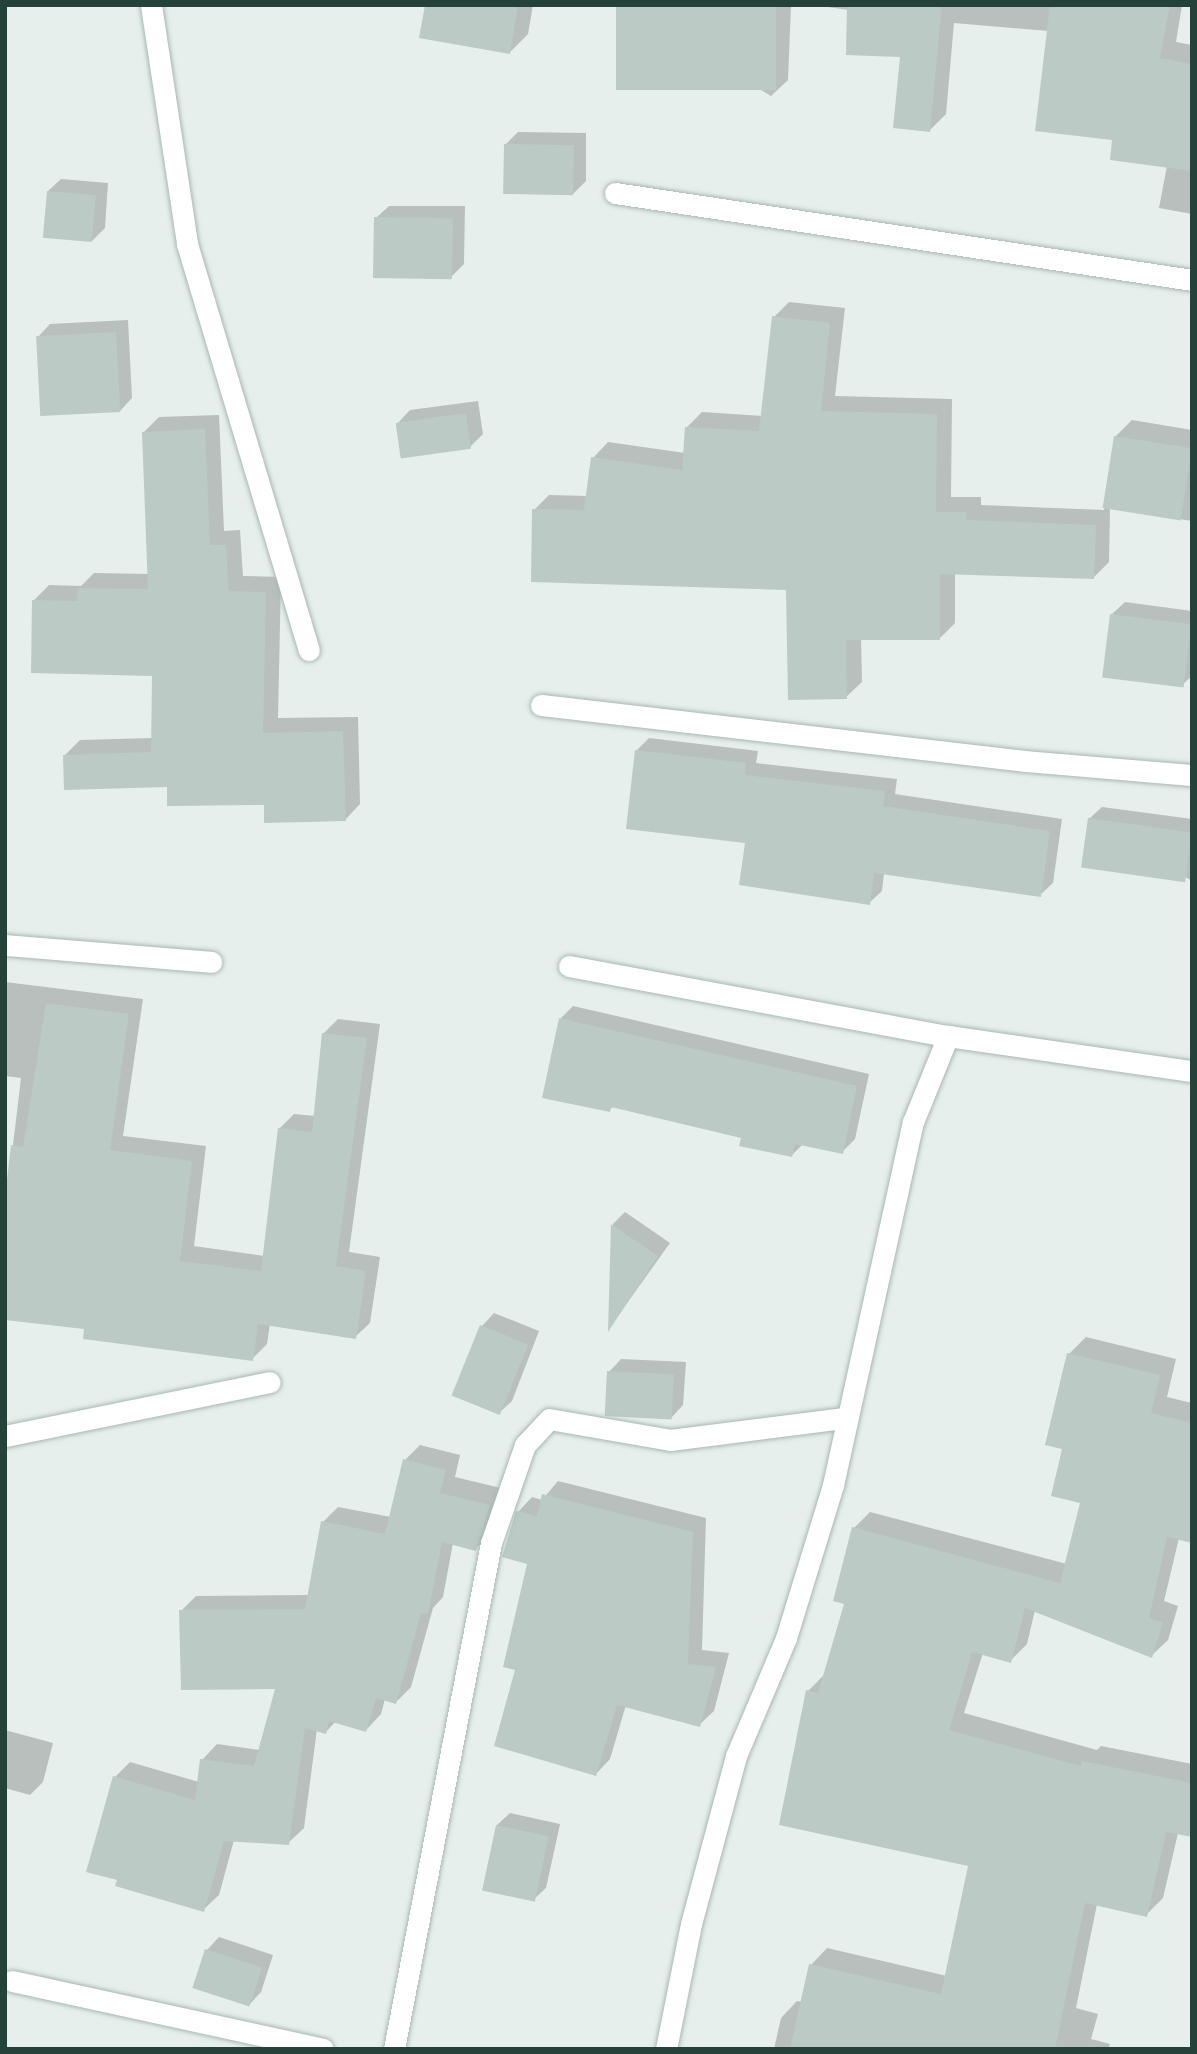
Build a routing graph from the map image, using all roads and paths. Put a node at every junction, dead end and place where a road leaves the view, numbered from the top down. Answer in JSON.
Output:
{"nodes":[{"id":1,"x":151,"y":5,"type":"edge"},
{"id":2,"x":615,"y":193,"type":"dead end"},
{"id":3,"x":1192,"y":280,"type":"edge"},
{"id":4,"x":309,"y":650,"type":"dead end"},
{"id":5,"x":541,"y":705,"type":"dead end"},
{"id":6,"x":1192,"y":775,"type":"edge"},
{"id":7,"x":5,"y":945,"type":"edge"},
{"id":8,"x":211,"y":962,"type":"dead end"},
{"id":9,"x":569,"y":966,"type":"dead end"},
{"id":10,"x":948,"y":1036,"type":"junction"},
{"id":11,"x":1192,"y":1071,"type":"edge"},
{"id":12,"x":270,"y":1382,"type":"dead end"},
{"id":13,"x":845,"y":1418,"type":"junction"},
{"id":14,"x":5,"y":1436,"type":"edge"},
{"id":15,"x":12,"y":1981,"type":"dead end"},
{"id":16,"x":323,"y":2049,"type":"edge"},
{"id":17,"x":394,"y":2049,"type":"edge"},
{"id":18,"x":666,"y":2049,"type":"edge"}],
"edges":[{"from":1,"to":4,"type":"street"},
{"from":2,"to":3,"type":"street"},
{"from":5,"to":6,"type":"street"},
{"from":7,"to":8,"type":"street"},
{"from":9,"to":10,"type":"street"},
{"from":10,"to":11,"type":"street"},
{"from":10,"to":13,"type":"street"},
{"from":12,"to":14,"type":"street"},
{"from":13,"to":17,"type":"street"},
{"from":13,"to":18,"type":"street"},
{"from":15,"to":16,"type":"street"}]}
